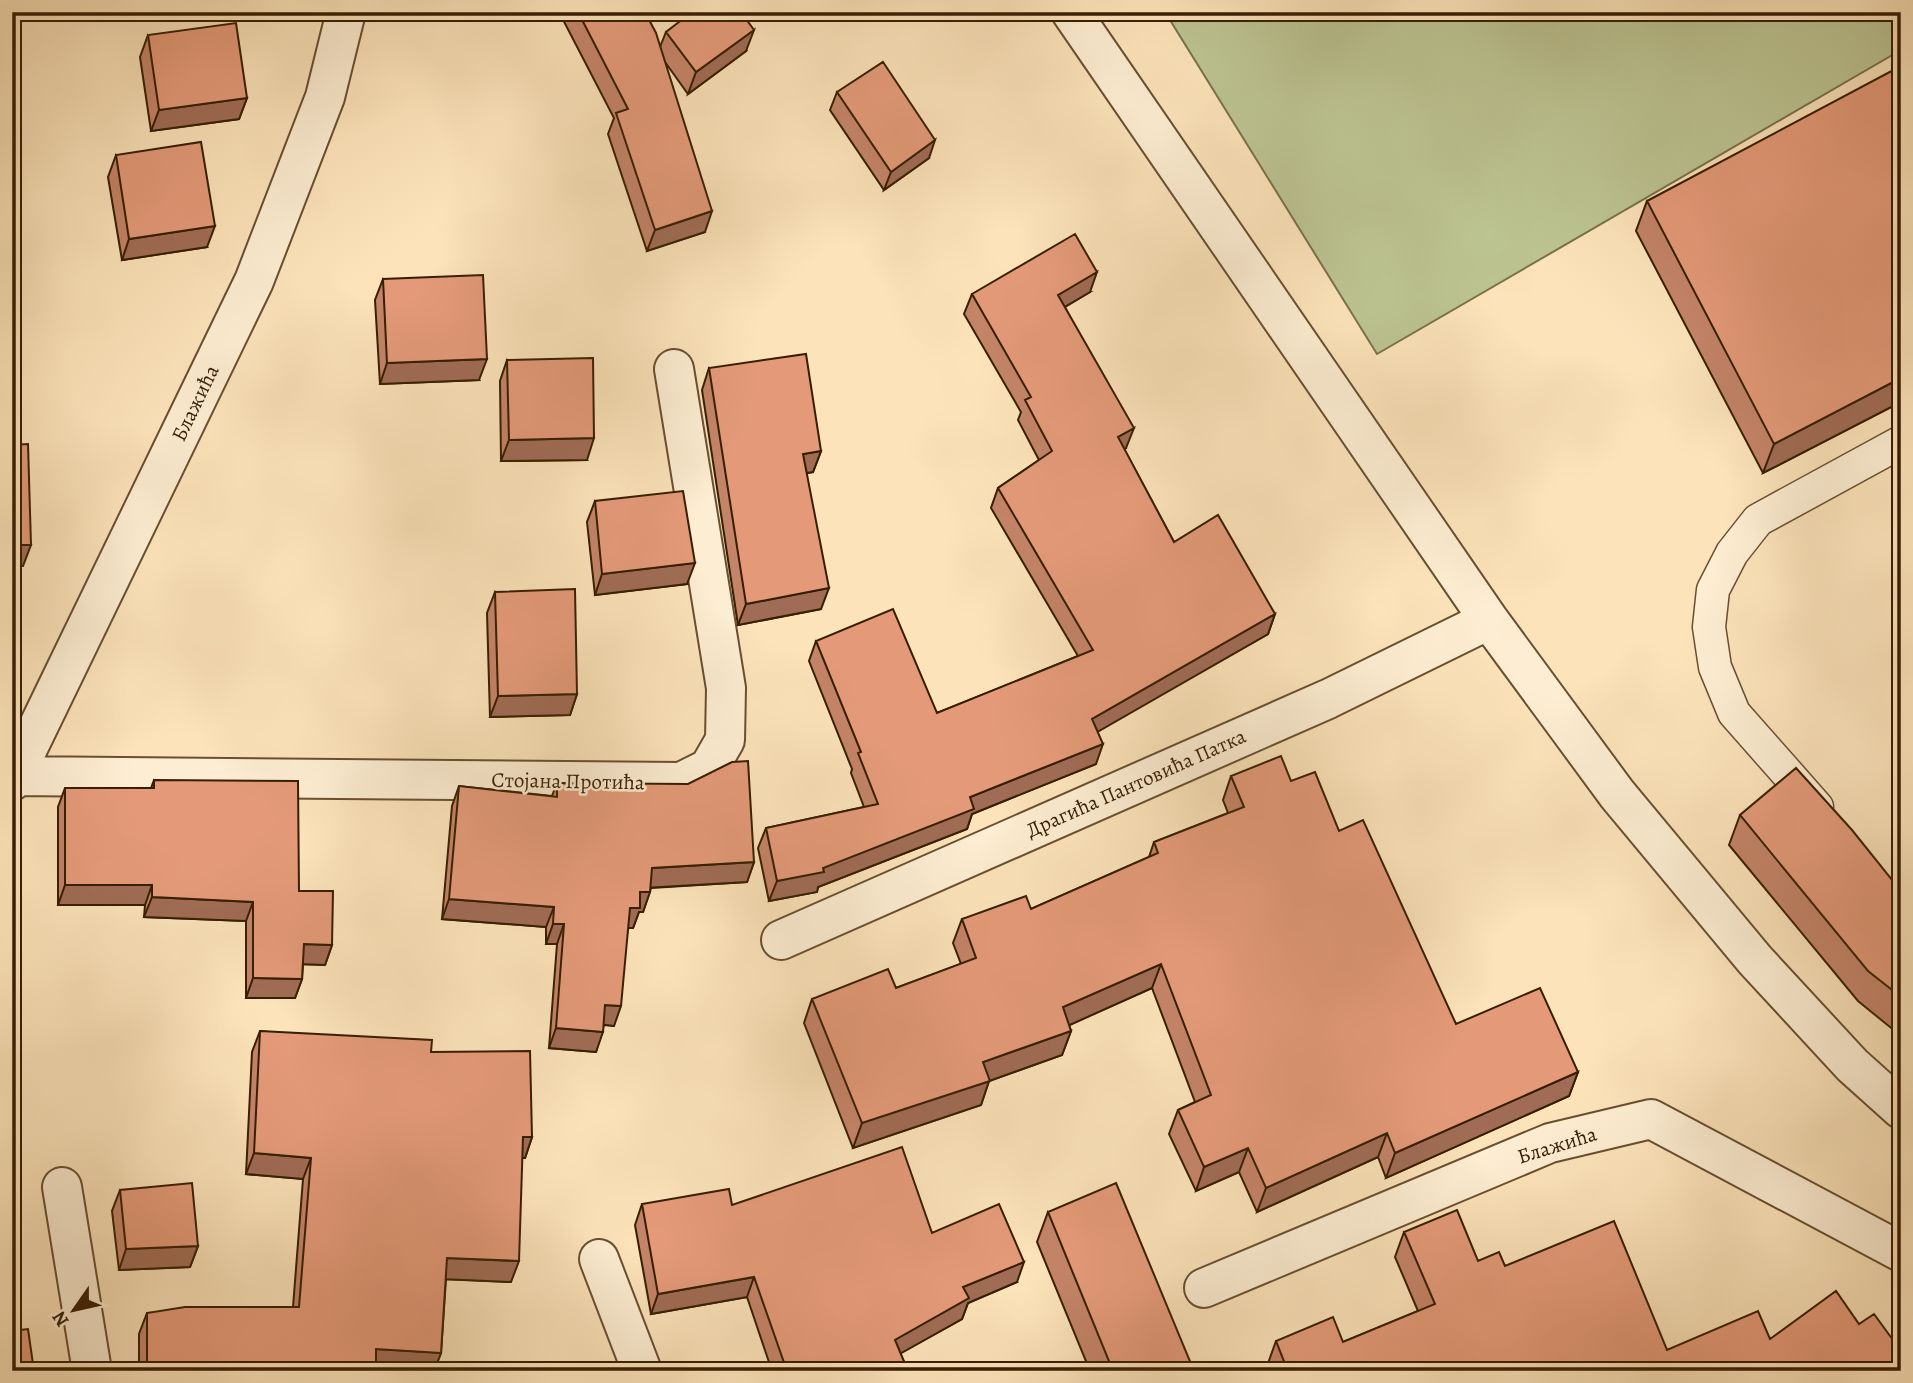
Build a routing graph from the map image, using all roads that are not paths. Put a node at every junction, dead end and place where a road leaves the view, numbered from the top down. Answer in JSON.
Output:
{"nodes":[{"id":1,"x":346,"y":12,"type":"edge"},
{"id":2,"x":1071,"y":12,"type":"edge"},
{"id":3,"x":674,"y":369,"type":"dead end"},
{"id":4,"x":1901,"y":442,"type":"edge"},
{"id":5,"x":1489,"y":620,"type":"junction"},
{"id":6,"x":14,"y":778,"type":"edge"},
{"id":7,"x":1838,"y":831,"type":"edge"},
{"id":8,"x":781,"y":940,"type":"dead end"},
{"id":9,"x":1901,"y":1109,"type":"edge"},
{"id":10,"x":62,"y":1187,"type":"dead end"},
{"id":11,"x":1901,"y":1252,"type":"edge"},
{"id":12,"x":599,"y":1259,"type":"dead end"},
{"id":13,"x":1203,"y":1288,"type":"dead end"},
{"id":14,"x":92,"y":1371,"type":"edge"},
{"id":15,"x":642,"y":1371,"type":"edge"}],
"edges":[{"from":1,"to":6,"type":"street","name":"Блажића"},
{"from":2,"to":5,"type":"street"},
{"from":3,"to":6,"type":"street","name":"Стојана Протића"},
{"from":4,"to":7,"type":"lane"},
{"from":5,"to":8,"type":"street","name":"Драгића Пантовића Патка"},
{"from":5,"to":9,"type":"street"},
{"from":10,"to":14,"type":"street"},
{"from":11,"to":13,"type":"street","name":"Блажића"},
{"from":12,"to":15,"type":"street"}]}
